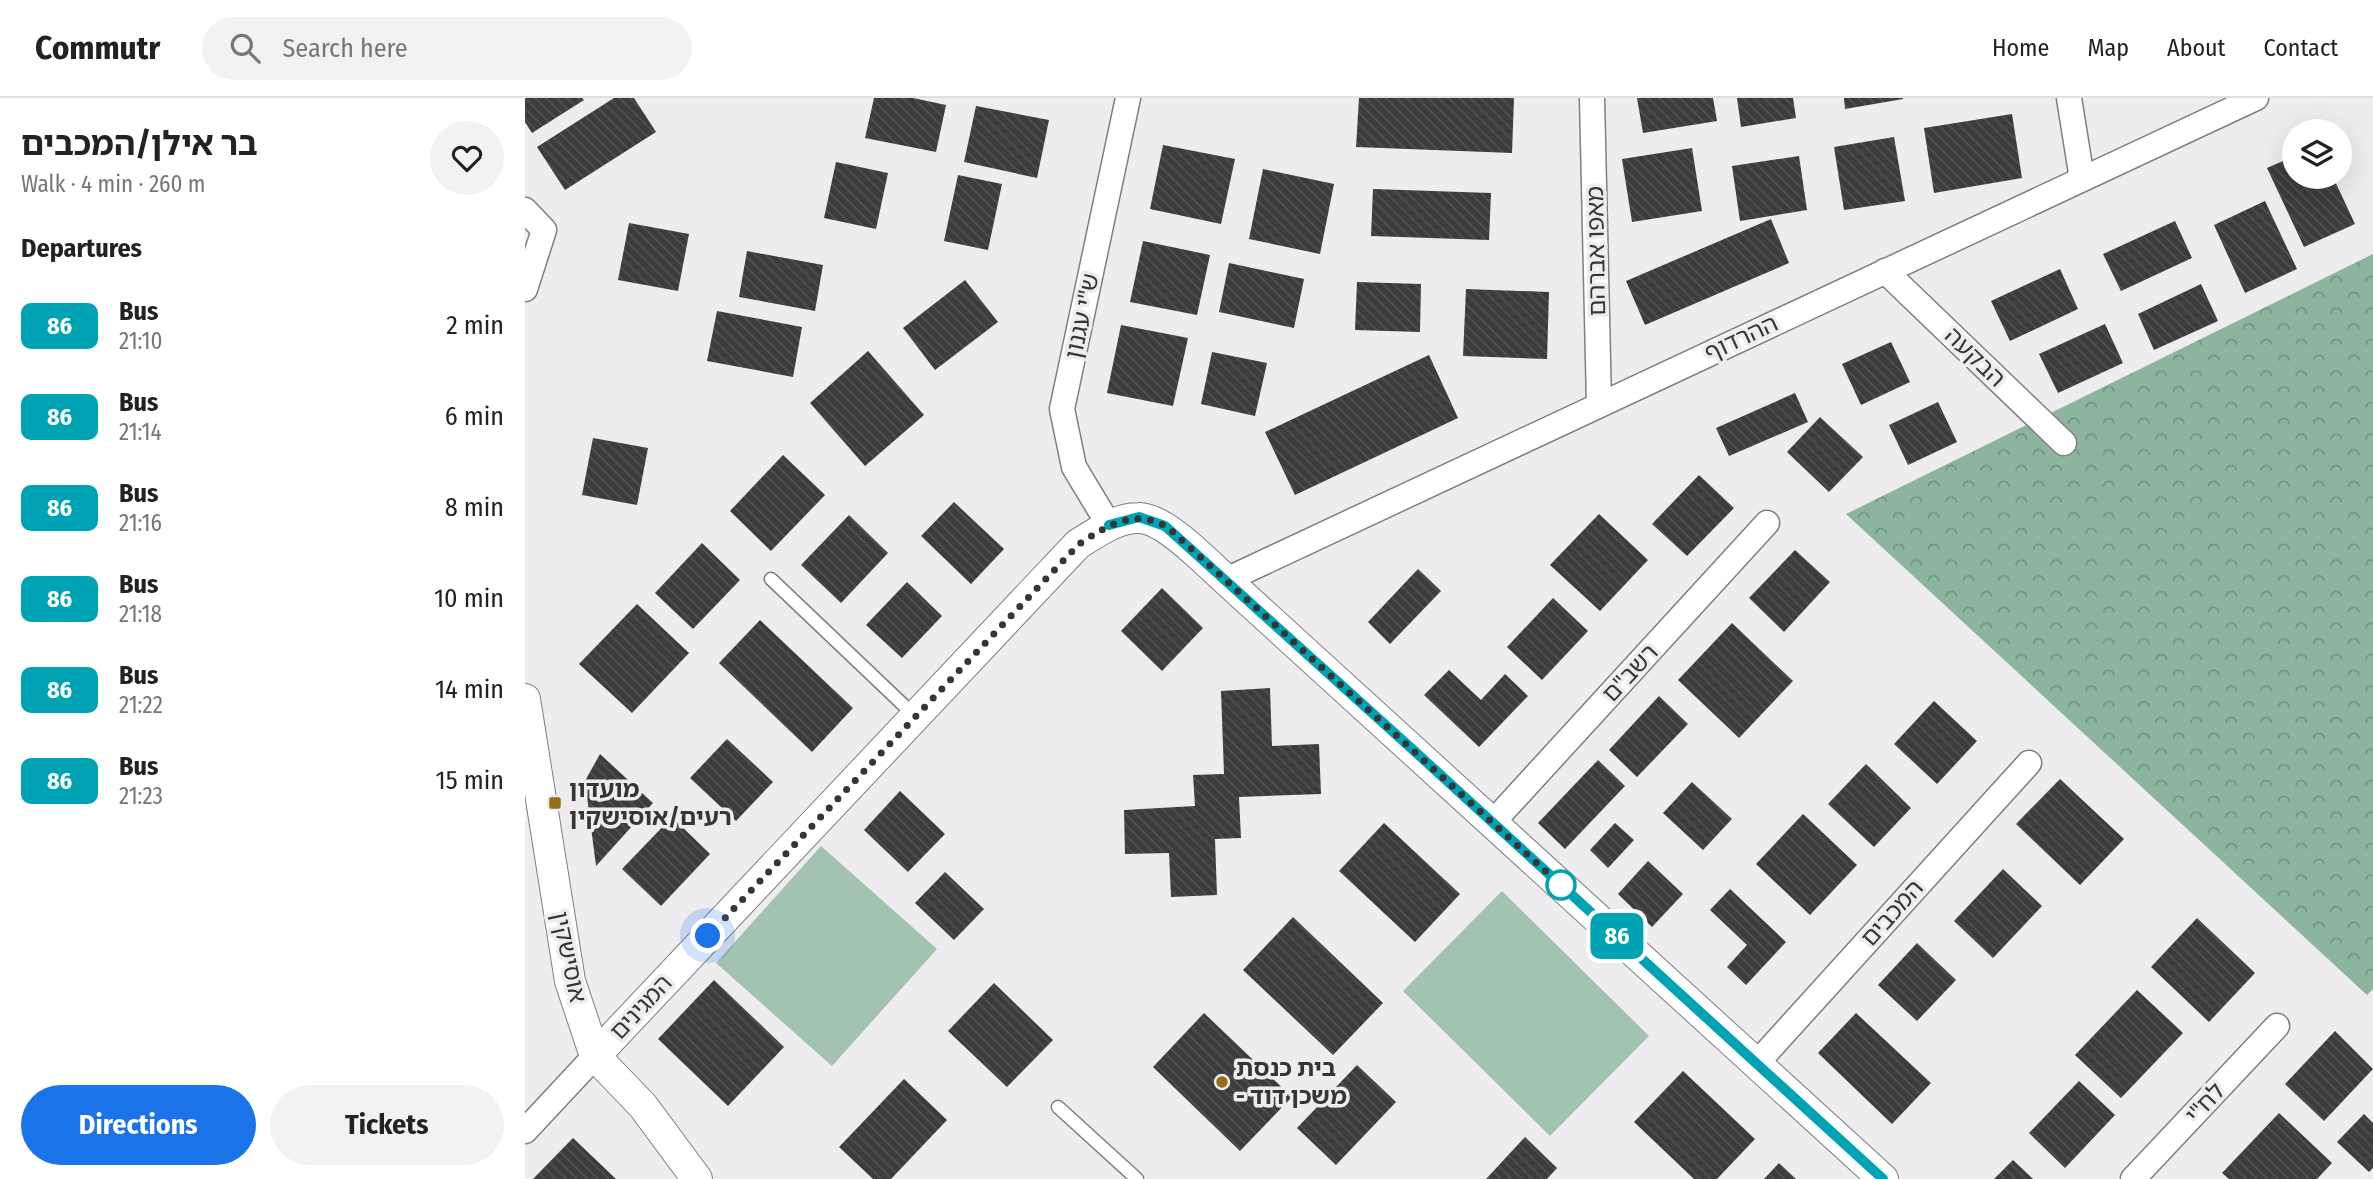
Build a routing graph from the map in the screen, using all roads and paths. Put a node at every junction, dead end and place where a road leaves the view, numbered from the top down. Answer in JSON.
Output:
{"nodes":[{"id":1,"x":1128,"y":98,"type":"edge"},
{"id":2,"x":1592,"y":98,"type":"edge"},
{"id":3,"x":2069,"y":98,"type":"edge"},
{"id":4,"x":2256,"y":98,"type":"edge"},
{"id":5,"x":2082,"y":179,"type":"junction"},
{"id":6,"x":525,"y":210,"type":"edge"},
{"id":7,"x":1885,"y":271,"type":"junction"},
{"id":8,"x":525,"y":289,"type":"edge"},
{"id":9,"x":1599,"y":404,"type":"junction"},
{"id":10,"x":2064,"y":443,"type":"dead end"},
{"id":11,"x":1767,"y":523,"type":"dead end"},
{"id":12,"x":1109,"y":525,"type":"junction"},
{"id":13,"x":771,"y":579,"type":"dead end"},
{"id":14,"x":1226,"y":580,"type":"junction"},
{"id":15,"x":525,"y":699,"type":"edge"},
{"id":16,"x":915,"y":717,"type":"junction"},
{"id":17,"x":2029,"y":763,"type":"dead end"},
{"id":18,"x":1493,"y":822,"type":"junction"},
{"id":19,"x":2277,"y":1026,"type":"dead end"},
{"id":20,"x":595,"y":1056,"type":"junction"},
{"id":21,"x":1756,"y":1064,"type":"junction"},
{"id":22,"x":1058,"y":1107,"type":"dead end"},
{"id":23,"x":525,"y":1131,"type":"edge"},
{"id":24,"x":697,"y":1179,"type":"edge"},
{"id":25,"x":1137,"y":1179,"type":"edge"},
{"id":26,"x":1883,"y":1179,"type":"edge"},
{"id":27,"x":2133,"y":1179,"type":"edge"}],
"edges":[{"from":1,"to":12,"type":"street","name":"ש\"י עגנון"},
{"from":2,"to":9,"type":"street","name":"מאפו אברהם"},
{"from":3,"to":5,"type":"street"},
{"from":4,"to":5,"type":"street","name":"ההרדוף"},
{"from":5,"to":7,"type":"street","name":"ההרדוף"},
{"from":6,"to":8,"type":"street"},
{"from":7,"to":9,"type":"street","name":"ההרדוף"},
{"from":7,"to":10,"type":"street","name":"הבקעה"},
{"from":9,"to":14,"type":"street","name":"ההרדוף"},
{"from":11,"to":18,"type":"street","name":"רשב\"ם"},
{"from":12,"to":14,"type":"street"},
{"from":12,"to":16,"type":"street","name":"המגינים"},
{"from":13,"to":16,"type":"lane"},
{"from":14,"to":18,"type":"street"},
{"from":15,"to":20,"type":"street","name":"אוסישקין"},
{"from":16,"to":20,"type":"street","name":"המגינים"},
{"from":17,"to":21,"type":"street","name":"המכבים"},
{"from":18,"to":21,"type":"street"},
{"from":19,"to":27,"type":"street","name":"לח\"י"},
{"from":20,"to":23,"type":"street","name":"המגינים"},
{"from":20,"to":24,"type":"street","name":"אוסישקין"},
{"from":21,"to":26,"type":"street"},
{"from":22,"to":25,"type":"lane"}]}
